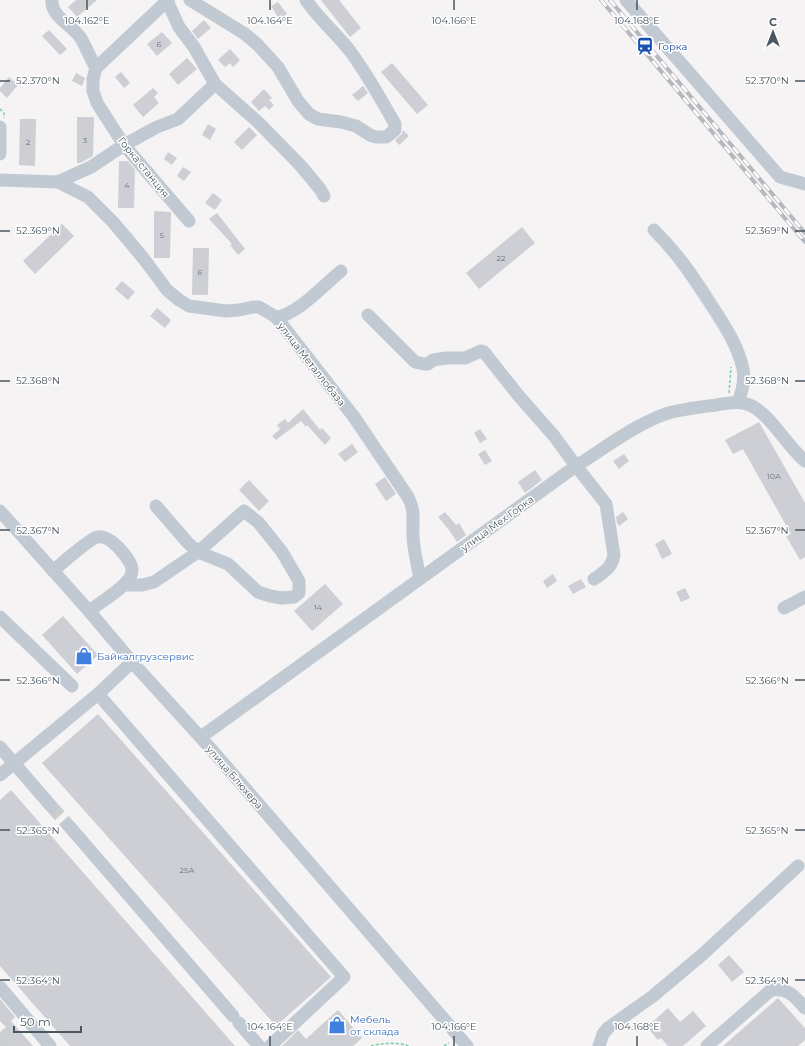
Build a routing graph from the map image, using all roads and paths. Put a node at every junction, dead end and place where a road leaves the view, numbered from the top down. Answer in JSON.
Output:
{"nodes":[{"id":1,"x":52,"y":0,"type":"edge"},
{"id":2,"x":168,"y":0,"type":"edge"},
{"id":3,"x":190,"y":0,"type":"edge"},
{"id":4,"x":306,"y":0,"type":"edge"},
{"id":5,"x":626,"y":0,"type":"edge"},
{"id":6,"x":96,"y":68,"type":"junction"},
{"id":7,"x":215,"y":84,"type":"junction"},
{"id":8,"x":0,"y":128,"type":"edge"},
{"id":9,"x":124,"y":145,"type":"junction"},
{"id":10,"x":0,"y":154,"type":"edge"},
{"id":11,"x":0,"y":180,"type":"edge"},
{"id":12,"x":58,"y":182,"type":"junction"},
{"id":13,"x":805,"y":184,"type":"edge"},
{"id":14,"x":324,"y":196,"type":"dead end"},
{"id":15,"x":189,"y":221,"type":"dead end"},
{"id":16,"x":654,"y":230,"type":"dead end"},
{"id":17,"x":341,"y":271,"type":"dead end"},
{"id":18,"x":368,"y":315,"type":"dead end"},
{"id":19,"x":276,"y":317,"type":"junction"},
{"id":20,"x":738,"y":402,"type":"junction"},
{"id":21,"x":805,"y":461,"type":"edge"},
{"id":22,"x":576,"y":466,"type":"junction"},
{"id":23,"x":156,"y":506,"type":"dead end"},
{"id":24,"x":0,"y":510,"type":"edge"},
{"id":25,"x":198,"y":552,"type":"junction"},
{"id":26,"x":53,"y":571,"type":"junction"},
{"id":27,"x":420,"y":578,"type":"junction"},
{"id":28,"x":594,"y":579,"type":"dead end"},
{"id":29,"x":124,"y":585,"type":"junction"},
{"id":30,"x":805,"y":598,"type":"edge"},
{"id":31,"x":784,"y":608,"type":"dead end"},
{"id":32,"x":89,"y":611,"type":"junction"},
{"id":33,"x":0,"y":617,"type":"edge"},
{"id":34,"x":132,"y":662,"type":"junction"},
{"id":35,"x":72,"y":686,"type":"dead end"},
{"id":36,"x":98,"y":694,"type":"junction"},
{"id":37,"x":201,"y":737,"type":"junction"},
{"id":38,"x":0,"y":747,"type":"edge"},
{"id":39,"x":14,"y":763,"type":"junction"},
{"id":40,"x":0,"y":775,"type":"edge"},
{"id":41,"x":51,"y":806,"type":"tunnel mouth"},
{"id":42,"x":69,"y":826,"type":"tunnel mouth"},
{"id":43,"x":798,"y":866,"type":"dead end"},
{"id":44,"x":0,"y":987,"type":"edge"},
{"id":45,"x":805,"y":1008,"type":"edge"},
{"id":46,"x":461,"y":1044,"type":"edge"},
{"id":47,"x":50,"y":1046,"type":"edge"},
{"id":48,"x":259,"y":1046,"type":"edge"},
{"id":49,"x":270,"y":1046,"type":"edge"},
{"id":50,"x":371,"y":1046,"type":"edge"},
{"id":51,"x":409,"y":1046,"type":"edge"},
{"id":52,"x":599,"y":1046,"type":"edge"},
{"id":53,"x":707,"y":1046,"type":"edge"}],
"edges":[{"from":1,"to":6,"type":"street"},
{"from":2,"to":6,"type":"street"},
{"from":2,"to":7,"type":"street"},
{"from":3,"to":4,"type":"street"},
{"from":5,"to":13,"type":"street"},
{"from":6,"to":9,"type":"street","name":"Горка станция"},
{"from":7,"to":9,"type":"street"},
{"from":7,"to":14,"type":"street"},
{"from":8,"to":10,"type":"street"},
{"from":9,"to":12,"type":"street"},
{"from":9,"to":15,"type":"street","name":"Горка станция"},
{"from":11,"to":12,"type":"street","name":"улица Металлобаза"},
{"from":12,"to":19,"type":"street","name":"улица Металлобаза"},
{"from":16,"to":20,"type":"street"},
{"from":17,"to":19,"type":"street"},
{"from":18,"to":22,"type":"street"},
{"from":19,"to":27,"type":"street","name":"улица Металлобаза"},
{"from":20,"to":21,"type":"street","name":"улица Мех Горка"},
{"from":20,"to":22,"type":"street","name":"улица Мех Горка"},
{"from":22,"to":27,"type":"street","name":"улица Мех Горка"},
{"from":22,"to":28,"type":"street"},
{"from":23,"to":25,"type":"street"},
{"from":24,"to":26,"type":"street","name":"улица Блюхера"},
{"from":25,"to":25,"type":"street"},
{"from":25,"to":29,"type":"street"},
{"from":26,"to":29,"type":"street"},
{"from":26,"to":32,"type":"street","name":"улица Блюхера"},
{"from":27,"to":37,"type":"street","name":"улица Мех Горка"},
{"from":29,"to":32,"type":"street"},
{"from":30,"to":31,"type":"street"},
{"from":32,"to":34,"type":"street","name":"улица Блюхера"},
{"from":33,"to":35,"type":"street"},
{"from":34,"to":36,"type":"street"},
{"from":34,"to":37,"type":"street","name":"улица Блюхера"},
{"from":36,"to":39,"type":"street"},
{"from":36,"to":49,"type":"street"},
{"from":37,"to":46,"type":"street","name":"улица Блюхера"},
{"from":38,"to":39,"type":"street"},
{"from":39,"to":40,"type":"street"},
{"from":39,"to":41,"type":"street"},
{"from":42,"to":48,"type":"street"},
{"from":43,"to":52,"type":"street"},
{"from":44,"to":47,"type":"street"},
{"from":45,"to":53,"type":"street"},
{"from":50,"to":51,"type":"path"}]}
